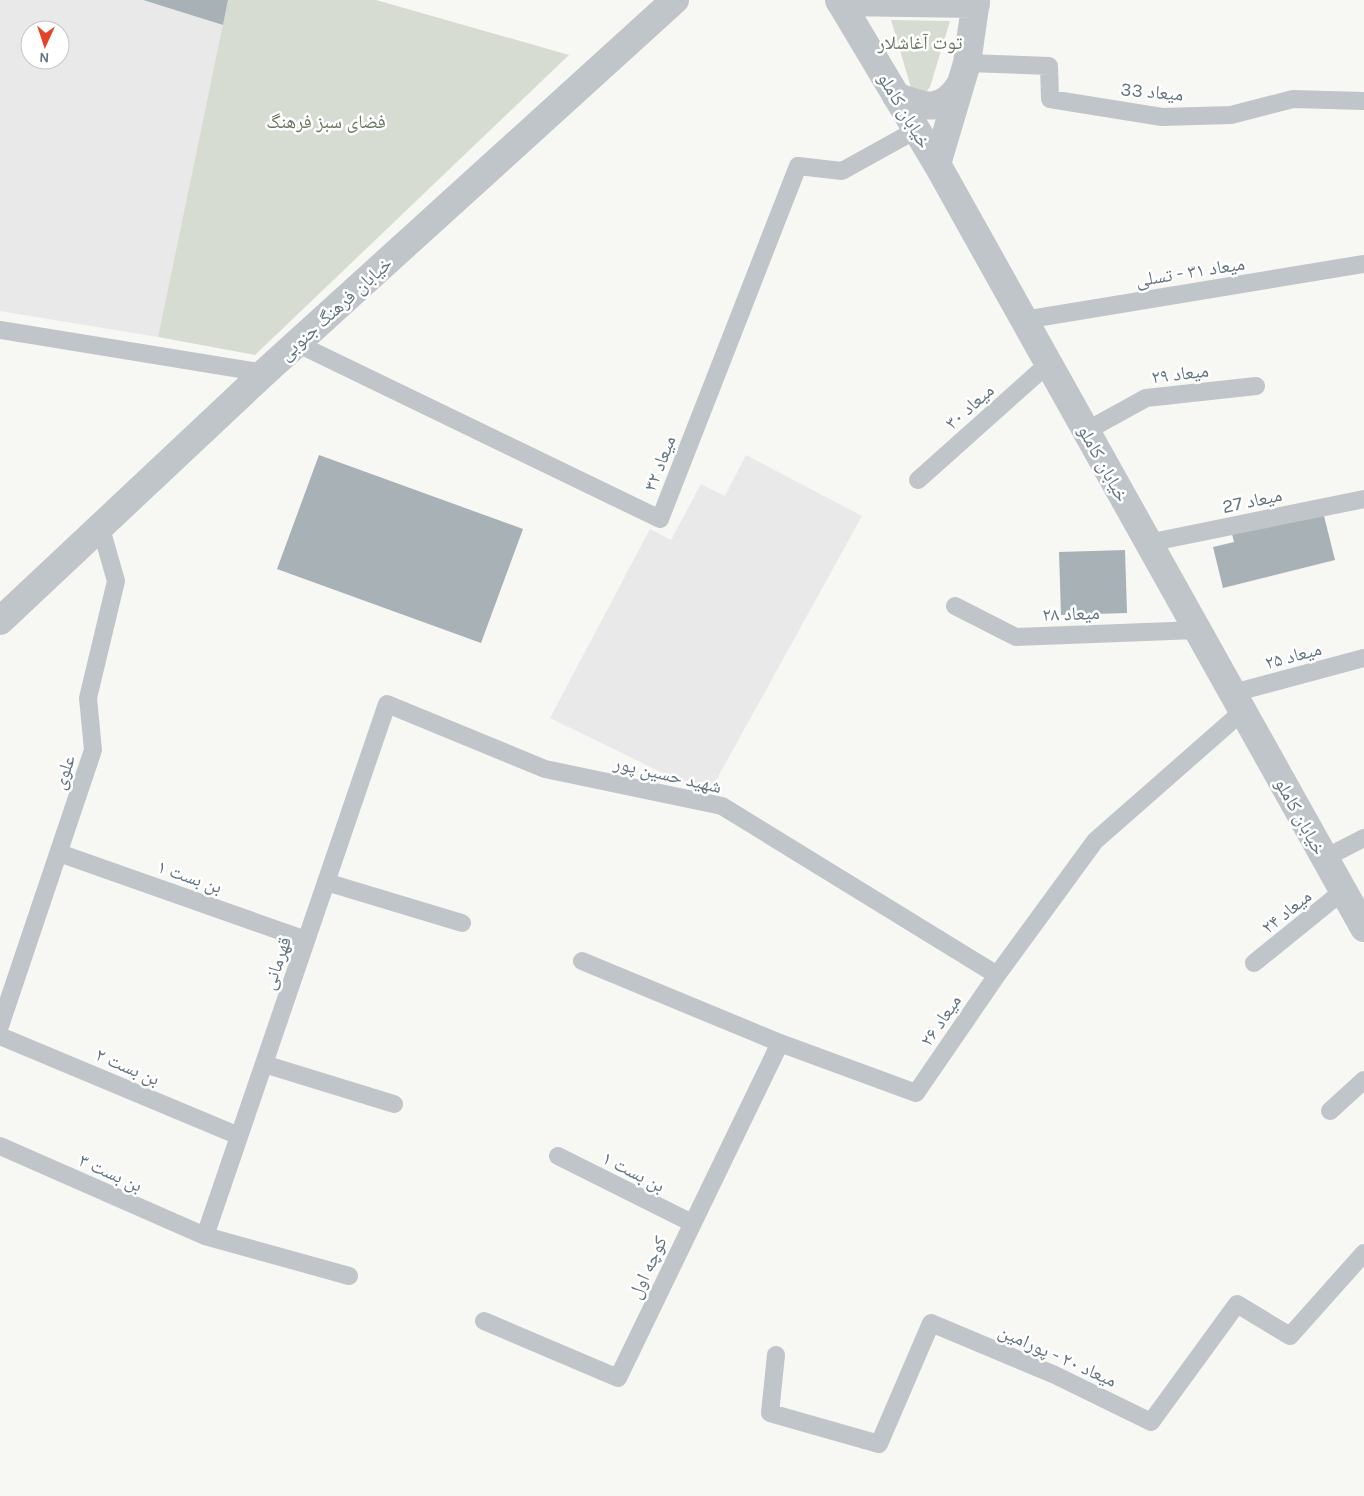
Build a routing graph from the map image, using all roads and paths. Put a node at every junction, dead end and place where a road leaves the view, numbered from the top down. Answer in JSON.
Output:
{"nodes":[{"id":1,"x":675,"y":0,"type":"edge"},
{"id":2,"x":840,"y":1,"type":"edge"},
{"id":3,"x":976,"y":2,"type":"edge"},
{"id":4,"x":964,"y":74,"type":"junction"},
{"id":5,"x":896,"y":96,"type":"junction"},
{"id":6,"x":1364,"y":101,"type":"edge"},
{"id":7,"x":916,"y":130,"type":"junction"},
{"id":8,"x":937,"y":164,"type":"junction"},
{"id":9,"x":1364,"y":264,"type":"edge"},
{"id":10,"x":1024,"y":320,"type":"junction"},
{"id":11,"x":0,"y":330,"type":"edge"},
{"id":12,"x":296,"y":343,"type":"junction"},
{"id":13,"x":1048,"y":364,"type":"junction"},
{"id":14,"x":264,"y":373,"type":"junction"},
{"id":15,"x":1256,"y":386,"type":"dead end"},
{"id":16,"x":1086,"y":430,"type":"junction"},
{"id":17,"x":918,"y":480,"type":"dead end"},
{"id":18,"x":1364,"y":499,"type":"edge"},
{"id":19,"x":100,"y":525,"type":"junction"},
{"id":20,"x":1148,"y":543,"type":"junction"},
{"id":21,"x":954,"y":606,"type":"dead end"},
{"id":22,"x":0,"y":621,"type":"edge"},
{"id":23,"x":1197,"y":630,"type":"junction"},
{"id":24,"x":1364,"y":658,"type":"edge"},
{"id":25,"x":1238,"y":702,"type":"junction"},
{"id":26,"x":387,"y":704,"type":"joint"},
{"id":27,"x":1364,"y":838,"type":"edge"},
{"id":28,"x":59,"y":853,"type":"junction"},
{"id":29,"x":1324,"y":858,"type":"junction"},
{"id":30,"x":326,"y":882,"type":"junction"},
{"id":31,"x":1344,"y":891,"type":"junction"},
{"id":32,"x":462,"y":923,"type":"dead end"},
{"id":33,"x":1364,"y":928,"type":"edge"},
{"id":34,"x":306,"y":940,"type":"junction"},
{"id":35,"x":582,"y":961,"type":"dead end"},
{"id":36,"x":1254,"y":963,"type":"dead end"},
{"id":37,"x":997,"y":975,"type":"junction"},
{"id":38,"x":0,"y":1026,"type":"edge"},
{"id":39,"x":0,"y":1036,"type":"edge"},
{"id":40,"x":780,"y":1043,"type":"junction"},
{"id":41,"x":264,"y":1064,"type":"junction"},
{"id":42,"x":1364,"y":1080,"type":"edge"},
{"id":43,"x":394,"y":1104,"type":"dead end"},
{"id":44,"x":1330,"y":1111,"type":"dead end"},
{"id":45,"x":239,"y":1136,"type":"junction"},
{"id":46,"x":0,"y":1146,"type":"edge"},
{"id":47,"x":558,"y":1156,"type":"dead end"},
{"id":48,"x":692,"y":1223,"type":"junction"},
{"id":49,"x":205,"y":1236,"type":"junction"},
{"id":50,"x":1364,"y":1253,"type":"edge"},
{"id":51,"x":349,"y":1276,"type":"dead end"},
{"id":52,"x":484,"y":1321,"type":"dead end"},
{"id":53,"x":776,"y":1354,"type":"dead end"}],
"edges":[{"from":1,"to":12,"type":"street","name":"خیابان فرهنگ جنوبی"},
{"from":2,"to":3,"type":"street"},
{"from":2,"to":5,"type":"street","name":"خیابان کاملو"},
{"from":3,"to":4,"type":"street"},
{"from":4,"to":5,"type":"street"},
{"from":4,"to":6,"type":"lane","name":"میعاد 33"},
{"from":4,"to":8,"type":"street"},
{"from":5,"to":7,"type":"street","name":"خیابان کاملو"},
{"from":7,"to":8,"type":"street","name":"خیابان کاملو"},
{"from":7,"to":12,"type":"lane","name":"میعاد ۳۲"},
{"from":8,"to":10,"type":"street","name":"خیابان کاملو"},
{"from":9,"to":10,"type":"lane","name":"میعاد ۳۱ - تسلی"},
{"from":10,"to":13,"type":"street","name":"خیابان کاملو"},
{"from":11,"to":14,"type":"lane"},
{"from":12,"to":14,"type":"street","name":"خیابان فرهنگ جنوبی"},
{"from":13,"to":16,"type":"street","name":"خیابان کاملو"},
{"from":13,"to":17,"type":"lane","name":"میعاد ۳۰"},
{"from":14,"to":19,"type":"street","name":"خیابان فرهنگ جنوبی"},
{"from":15,"to":16,"type":"lane","name":"میعاد ۲۹"},
{"from":16,"to":20,"type":"street","name":"خیابان کاملو"},
{"from":18,"to":20,"type":"lane","name":"میعاد 27"},
{"from":19,"to":22,"type":"street","name":"خیابان فرهنگ جنوبی"},
{"from":19,"to":28,"type":"lane","name":"علوی"},
{"from":20,"to":23,"type":"street","name":"خیابان کاملو"},
{"from":21,"to":23,"type":"lane","name":"میعاد ۲۸"},
{"from":23,"to":25,"type":"street","name":"خیابان کاملو"},
{"from":24,"to":25,"type":"lane","name":"میعاد ۲۵"},
{"from":25,"to":29,"type":"street","name":"خیابان کاملو"},
{"from":25,"to":37,"type":"lane","name":"میعاد ۲۶"},
{"from":26,"to":30,"type":"lane","name":"قهرمانی"},
{"from":26,"to":37,"type":"lane","name":"شهید حسین پور"},
{"from":27,"to":29,"type":"lane"},
{"from":28,"to":34,"type":"lane","name":"بن بست ۱"},
{"from":28,"to":38,"type":"lane","name":"علوی"},
{"from":29,"to":31,"type":"street","name":"خیابان کاملو"},
{"from":30,"to":32,"type":"lane"},
{"from":30,"to":34,"type":"lane","name":"قهرمانی"},
{"from":31,"to":33,"type":"street","name":"خیابان کاملو"},
{"from":31,"to":36,"type":"lane","name":"میعاد ۲۴"},
{"from":34,"to":41,"type":"lane","name":"قهرمانی"},
{"from":35,"to":40,"type":"lane","name":"میعاد ۲۶"},
{"from":37,"to":40,"type":"lane","name":"میعاد ۲۶"},
{"from":39,"to":45,"type":"lane","name":"بن بست ۲"},
{"from":40,"to":48,"type":"lane","name":"کوچه اول"},
{"from":41,"to":43,"type":"lane"},
{"from":41,"to":45,"type":"lane","name":"قهرمانی"},
{"from":42,"to":44,"type":"lane"},
{"from":45,"to":49,"type":"lane","name":"قهرمانی"},
{"from":46,"to":49,"type":"lane","name":"بن بست ۳"},
{"from":47,"to":48,"type":"lane","name":"بن بست ۱"},
{"from":48,"to":52,"type":"lane","name":"کوچه اول"},
{"from":49,"to":51,"type":"lane","name":"بن بست ۳"},
{"from":50,"to":53,"type":"lane","name":"میعاد ۲۰ - پورامین"}]}
